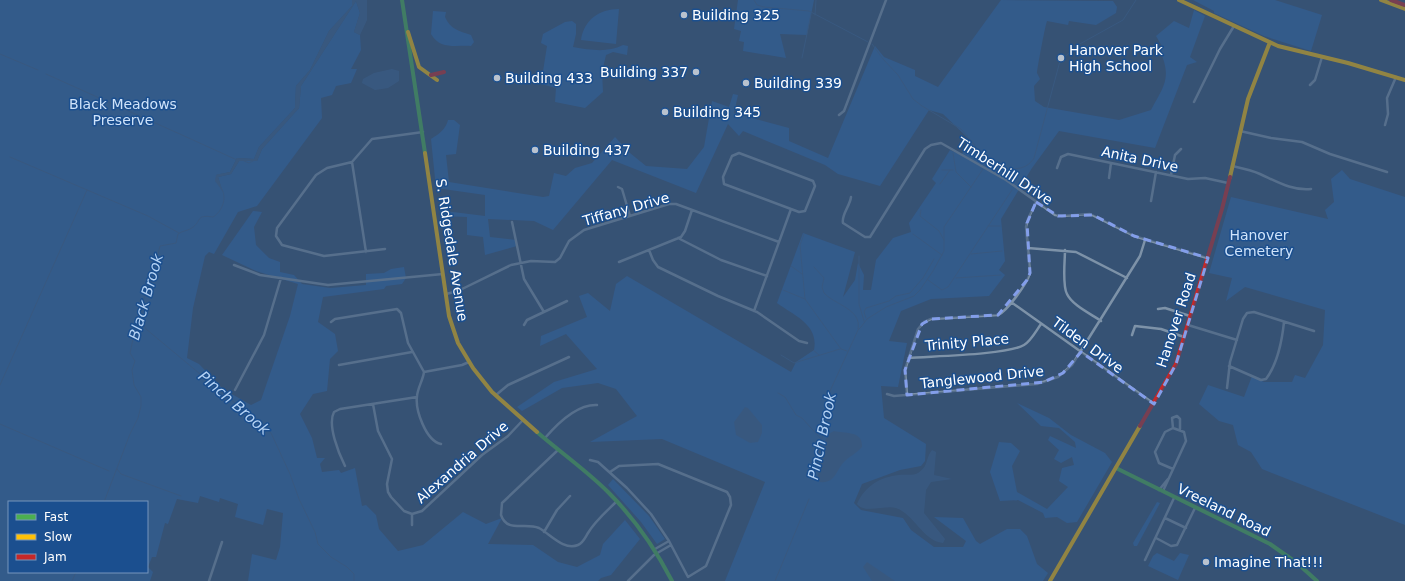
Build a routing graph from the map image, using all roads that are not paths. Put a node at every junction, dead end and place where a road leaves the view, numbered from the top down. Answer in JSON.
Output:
{"nodes":[{"id":1,"x":402,"y":0,"type":"edge"},
{"id":2,"x":886,"y":0,"type":"edge"},
{"id":3,"x":1179,"y":0,"type":"edge"},
{"id":4,"x":1380,"y":0,"type":"edge"},
{"id":5,"x":1391,"y":0,"type":"edge"},
{"id":6,"x":1405,"y":5,"type":"edge"},
{"id":7,"x":1405,"y":9,"type":"edge"},
{"id":8,"x":1234,"y":26,"type":"junction"},
{"id":9,"x":406,"y":30,"type":"junction"},
{"id":10,"x":1270,"y":42,"type":"junction"},
{"id":11,"x":1322,"y":56,"type":"junction"},
{"id":12,"x":444,"y":72,"type":"dead end"},
{"id":13,"x":431,"y":75,"type":"junction"},
{"id":14,"x":1396,"y":77,"type":"junction"},
{"id":15,"x":437,"y":80,"type":"dead end"},
{"id":16,"x":1405,"y":80,"type":"edge"},
{"id":17,"x":1310,"y":85,"type":"dead end"},
{"id":18,"x":1194,"y":102,"type":"dead end"},
{"id":19,"x":839,"y":115,"type":"dead end"},
{"id":20,"x":1385,"y":125,"type":"dead end"},
{"id":21,"x":1240,"y":131,"type":"junction"},
{"id":22,"x":423,"y":132,"type":"junction"},
{"id":23,"x":1180,"y":148,"type":"dead end"},
{"id":24,"x":352,"y":162,"type":"junction"},
{"id":25,"x":1111,"y":163,"type":"junction"},
{"id":26,"x":1232,"y":166,"type":"junction"},
{"id":27,"x":1057,"y":168,"type":"dead end"},
{"id":28,"x":1156,"y":172,"type":"junction"},
{"id":29,"x":1387,"y":172,"type":"dead end"},
{"id":30,"x":1171,"y":175,"type":"junction"},
{"id":31,"x":1108,"y":178,"type":"dead end"},
{"id":32,"x":1228,"y":182,"type":"junction"},
{"id":33,"x":618,"y":187,"type":"dead end"},
{"id":34,"x":1311,"y":189,"type":"dead end"},
{"id":35,"x":851,"y":197,"type":"dead end"},
{"id":36,"x":1151,"y":201,"type":"dead end"},
{"id":37,"x":1036,"y":202,"type":"junction"},
{"id":38,"x":791,"y":209,"type":"junction"},
{"id":39,"x":692,"y":210,"type":"junction"},
{"id":40,"x":630,"y":216,"type":"junction"},
{"id":41,"x":512,"y":222,"type":"dead end"},
{"id":42,"x":678,"y":238,"type":"junction"},
{"id":43,"x":1145,"y":240,"type":"junction"},
{"id":44,"x":779,"y":242,"type":"junction"},
{"id":45,"x":1028,"y":248,"type":"junction"},
{"id":46,"x":385,"y":249,"type":"dead end"},
{"id":47,"x":649,"y":250,"type":"junction"},
{"id":48,"x":1065,"y":250,"type":"junction"},
{"id":49,"x":366,"y":252,"type":"junction"},
{"id":50,"x":1208,"y":258,"type":"junction"},
{"id":51,"x":619,"y":262,"type":"dead end"},
{"id":52,"x":520,"y":263,"type":"junction"},
{"id":53,"x":234,"y":265,"type":"dead end"},
{"id":54,"x":443,"y":274,"type":"junction"},
{"id":55,"x":767,"y":276,"type":"junction"},
{"id":56,"x":281,"y":278,"type":"junction"},
{"id":57,"x":1127,"y":278,"type":"junction"},
{"id":58,"x":446,"y":294,"type":"junction"},
{"id":59,"x":567,"y":302,"type":"dead end"},
{"id":60,"x":1011,"y":302,"type":"junction"},
{"id":61,"x":1158,"y":308,"type":"dead end"},
{"id":62,"x":754,"y":311,"type":"junction"},
{"id":63,"x":544,"y":312,"type":"junction"},
{"id":64,"x":1191,"y":316,"type":"junction"},
{"id":65,"x":1101,"y":321,"type":"junction"},
{"id":66,"x":331,"y":322,"type":"dead end"},
{"id":67,"x":1284,"y":322,"type":"junction"},
{"id":68,"x":1041,"y":324,"type":"junction"},
{"id":69,"x":524,"y":325,"type":"dead end"},
{"id":70,"x":1188,"y":325,"type":"junction"},
{"id":71,"x":1314,"y":331,"type":"dead end"},
{"id":72,"x":1132,"y":335,"type":"dead end"},
{"id":73,"x":1184,"y":338,"type":"junction"},
{"id":74,"x":1237,"y":340,"type":"junction"},
{"id":75,"x":807,"y":343,"type":"dead end"},
{"id":76,"x":412,"y":352,"type":"junction"},
{"id":77,"x":1081,"y":352,"type":"junction"},
{"id":78,"x":569,"y":357,"type":"dead end"},
{"id":79,"x":908,"y":358,"type":"junction"},
{"id":80,"x":470,"y":362,"type":"junction"},
{"id":81,"x":339,"y":365,"type":"dead end"},
{"id":82,"x":1229,"y":366,"type":"junction"},
{"id":83,"x":424,"y":372,"type":"junction"},
{"id":84,"x":1227,"y":388,"type":"dead end"},
{"id":85,"x":235,"y":390,"type":"dead end"},
{"id":86,"x":887,"y":394,"type":"dead end"},
{"id":87,"x":496,"y":395,"type":"junction"},
{"id":88,"x":906,"y":395,"type":"junction"},
{"id":89,"x":417,"y":398,"type":"junction"},
{"id":90,"x":373,"y":404,"type":"junction"},
{"id":91,"x":1154,"y":404,"type":"junction"},
{"id":92,"x":597,"y":405,"type":"dead end"},
{"id":93,"x":523,"y":420,"type":"junction"},
{"id":94,"x":1173,"y":428,"type":"junction"},
{"id":95,"x":1180,"y":429,"type":"junction"},
{"id":96,"x":544,"y":438,"type":"junction"},
{"id":97,"x":441,"y":444,"type":"dead end"},
{"id":98,"x":558,"y":450,"type":"junction"},
{"id":99,"x":590,"y":460,"type":"dead end"},
{"id":100,"x":345,"y":466,"type":"dead end"},
{"id":101,"x":1116,"y":468,"type":"junction"},
{"id":102,"x":1173,"y":469,"type":"junction"},
{"id":103,"x":610,"y":472,"type":"junction"},
{"id":104,"x":1161,"y":491,"type":"junction"},
{"id":105,"x":570,"y":496,"type":"dead end"},
{"id":106,"x":1174,"y":498,"type":"junction"},
{"id":107,"x":617,"y":501,"type":"junction"},
{"id":108,"x":1195,"y":508,"type":"junction"},
{"id":109,"x":412,"y":514,"type":"junction"},
{"id":110,"x":1165,"y":518,"type":"junction"},
{"id":111,"x":412,"y":525,"type":"dead end"},
{"id":112,"x":1186,"y":528,"type":"junction"},
{"id":113,"x":544,"y":532,"type":"junction"},
{"id":114,"x":1156,"y":538,"type":"junction"},
{"id":115,"x":669,"y":541,"type":"junction"},
{"id":116,"x":222,"y":542,"type":"dead end"},
{"id":117,"x":671,"y":545,"type":"junction"},
{"id":118,"x":656,"y":551,"type":"junction"},
{"id":119,"x":1145,"y":560,"type":"dead end"},
{"id":120,"x":209,"y":581,"type":"edge"},
{"id":121,"x":628,"y":581,"type":"edge"},
{"id":122,"x":672,"y":581,"type":"edge"},
{"id":123,"x":1050,"y":581,"type":"edge"},
{"id":124,"x":1317,"y":581,"type":"edge"}],
"edges":[{"from":1,"to":9,"type":"street"},
{"from":2,"to":19,"type":"street"},
{"from":3,"to":8,"type":"street"},
{"from":4,"to":7,"type":"street"},
{"from":5,"to":6,"type":"street"},
{"from":8,"to":10,"type":"street"},
{"from":8,"to":18,"type":"street"},
{"from":9,"to":13,"type":"street"},
{"from":9,"to":22,"type":"street","name":"S. Ridgedale Avenue"},
{"from":10,"to":11,"type":"street"},
{"from":10,"to":21,"type":"street","name":"Hanover Road"},
{"from":11,"to":14,"type":"street"},
{"from":11,"to":17,"type":"street"},
{"from":12,"to":13,"type":"street"},
{"from":13,"to":15,"type":"street"},
{"from":14,"to":16,"type":"street"},
{"from":14,"to":20,"type":"street"},
{"from":21,"to":26,"type":"street","name":"Hanover Road"},
{"from":21,"to":29,"type":"street"},
{"from":22,"to":24,"type":"street"},
{"from":22,"to":54,"type":"street","name":"S. Ridgedale Avenue"},
{"from":23,"to":30,"type":"street"},
{"from":24,"to":49,"type":"street"},
{"from":24,"to":49,"type":"street"},
{"from":25,"to":27,"type":"street","name":"Anita Drive"},
{"from":25,"to":28,"type":"street","name":"Anita Drive"},
{"from":25,"to":31,"type":"street"},
{"from":26,"to":32,"type":"street","name":"Hanover Road"},
{"from":26,"to":34,"type":"street"},
{"from":28,"to":30,"type":"street","name":"Anita Drive"},
{"from":28,"to":36,"type":"street"},
{"from":30,"to":32,"type":"street","name":"Anita Drive"},
{"from":32,"to":50,"type":"street","name":"Hanover Road"},
{"from":33,"to":40,"type":"street"},
{"from":35,"to":37,"type":"street","name":"Timberhill Drive"},
{"from":37,"to":43,"type":"street","name":"Timberhill Drive"},
{"from":37,"to":45,"type":"street"},
{"from":38,"to":38,"type":"street"},
{"from":38,"to":44,"type":"street"},
{"from":39,"to":40,"type":"street","name":"Tiffany Drive"},
{"from":39,"to":42,"type":"street"},
{"from":39,"to":44,"type":"street","name":"Tiffany Drive"},
{"from":40,"to":52,"type":"street","name":"Tiffany Drive"},
{"from":41,"to":52,"type":"street"},
{"from":42,"to":47,"type":"street"},
{"from":42,"to":55,"type":"street"},
{"from":43,"to":50,"type":"street","name":"Timberhill Drive"},
{"from":43,"to":57,"type":"street","name":"Tanglewood Drive"},
{"from":44,"to":55,"type":"street"},
{"from":45,"to":48,"type":"street"},
{"from":45,"to":60,"type":"street"},
{"from":46,"to":49,"type":"street"},
{"from":47,"to":51,"type":"street"},
{"from":47,"to":62,"type":"street"},
{"from":48,"to":57,"type":"street"},
{"from":48,"to":65,"type":"street"},
{"from":50,"to":64,"type":"street","name":"Hanover Road"},
{"from":52,"to":58,"type":"street","name":"Tiffany Drive"},
{"from":52,"to":63,"type":"street"},
{"from":53,"to":56,"type":"street"},
{"from":54,"to":56,"type":"street"},
{"from":54,"to":58,"type":"street","name":"S. Ridgedale Avenue"},
{"from":55,"to":62,"type":"street"},
{"from":56,"to":85,"type":"street"},
{"from":57,"to":65,"type":"street","name":"Tanglewood Drive"},
{"from":58,"to":80,"type":"street","name":"S. Ridgedale Avenue"},
{"from":59,"to":63,"type":"street"},
{"from":60,"to":68,"type":"street","name":"Tilden Drive"},
{"from":60,"to":79,"type":"street"},
{"from":61,"to":64,"type":"street"},
{"from":62,"to":75,"type":"street"},
{"from":63,"to":69,"type":"street"},
{"from":64,"to":70,"type":"street","name":"Hanover Road"},
{"from":65,"to":77,"type":"street","name":"Tanglewood Drive"},
{"from":66,"to":76,"type":"street"},
{"from":67,"to":71,"type":"street"},
{"from":67,"to":74,"type":"street"},
{"from":67,"to":82,"type":"street"},
{"from":68,"to":77,"type":"street","name":"Tilden Drive"},
{"from":68,"to":79,"type":"street","name":"Trinity Place"},
{"from":70,"to":73,"type":"street","name":"Hanover Road"},
{"from":70,"to":74,"type":"street"},
{"from":72,"to":73,"type":"street"},
{"from":73,"to":91,"type":"street","name":"Hanover Road"},
{"from":74,"to":82,"type":"street"},
{"from":76,"to":81,"type":"street"},
{"from":76,"to":83,"type":"street"},
{"from":77,"to":88,"type":"street","name":"Tanglewood Drive"},
{"from":77,"to":91,"type":"street","name":"Tilden Drive"},
{"from":78,"to":87,"type":"street"},
{"from":79,"to":88,"type":"street"},
{"from":80,"to":83,"type":"street"},
{"from":80,"to":87,"type":"street","name":"S. Ridgedale Avenue"},
{"from":82,"to":84,"type":"street"},
{"from":83,"to":89,"type":"street"},
{"from":86,"to":88,"type":"street","name":"Tanglewood Drive"},
{"from":87,"to":93,"type":"street","name":"S. Ridgedale Avenue"},
{"from":89,"to":90,"type":"street"},
{"from":89,"to":97,"type":"street"},
{"from":90,"to":100,"type":"street"},
{"from":90,"to":109,"type":"street"},
{"from":91,"to":101,"type":"street","name":"Hanover Road"},
{"from":92,"to":96,"type":"street"},
{"from":93,"to":96,"type":"street","name":"S. Ridgedale Avenue"},
{"from":93,"to":109,"type":"street","name":"Alexandria Drive"},
{"from":94,"to":95,"type":"street"},
{"from":94,"to":95,"type":"street"},
{"from":94,"to":102,"type":"street"},
{"from":95,"to":102,"type":"street"},
{"from":96,"to":98,"type":"street","name":"S. Ridgedale Avenue"},
{"from":98,"to":107,"type":"street","name":"S. Ridgedale Avenue"},
{"from":98,"to":113,"type":"street"},
{"from":99,"to":103,"type":"street"},
{"from":101,"to":104,"type":"street","name":"Vreeland Road"},
{"from":101,"to":123,"type":"street","name":"Hanover Road"},
{"from":102,"to":104,"type":"street"},
{"from":103,"to":115,"type":"street"},
{"from":103,"to":117,"type":"street"},
{"from":104,"to":106,"type":"street","name":"Vreeland Road"},
{"from":105,"to":113,"type":"street"},
{"from":106,"to":108,"type":"street","name":"Vreeland Road"},
{"from":106,"to":110,"type":"street"},
{"from":107,"to":113,"type":"street"},
{"from":107,"to":118,"type":"street","name":"S. Ridgedale Avenue"},
{"from":108,"to":112,"type":"street"},
{"from":108,"to":124,"type":"street","name":"Vreeland Road"},
{"from":109,"to":111,"type":"street"},
{"from":110,"to":112,"type":"street"},
{"from":110,"to":114,"type":"street"},
{"from":112,"to":114,"type":"street"},
{"from":114,"to":119,"type":"street"},
{"from":115,"to":117,"type":"street"},
{"from":115,"to":118,"type":"street"},
{"from":116,"to":120,"type":"street"},
{"from":117,"to":118,"type":"street"},
{"from":118,"to":121,"type":"street"},
{"from":118,"to":122,"type":"street","name":"S. Ridgedale Avenue"}]}
